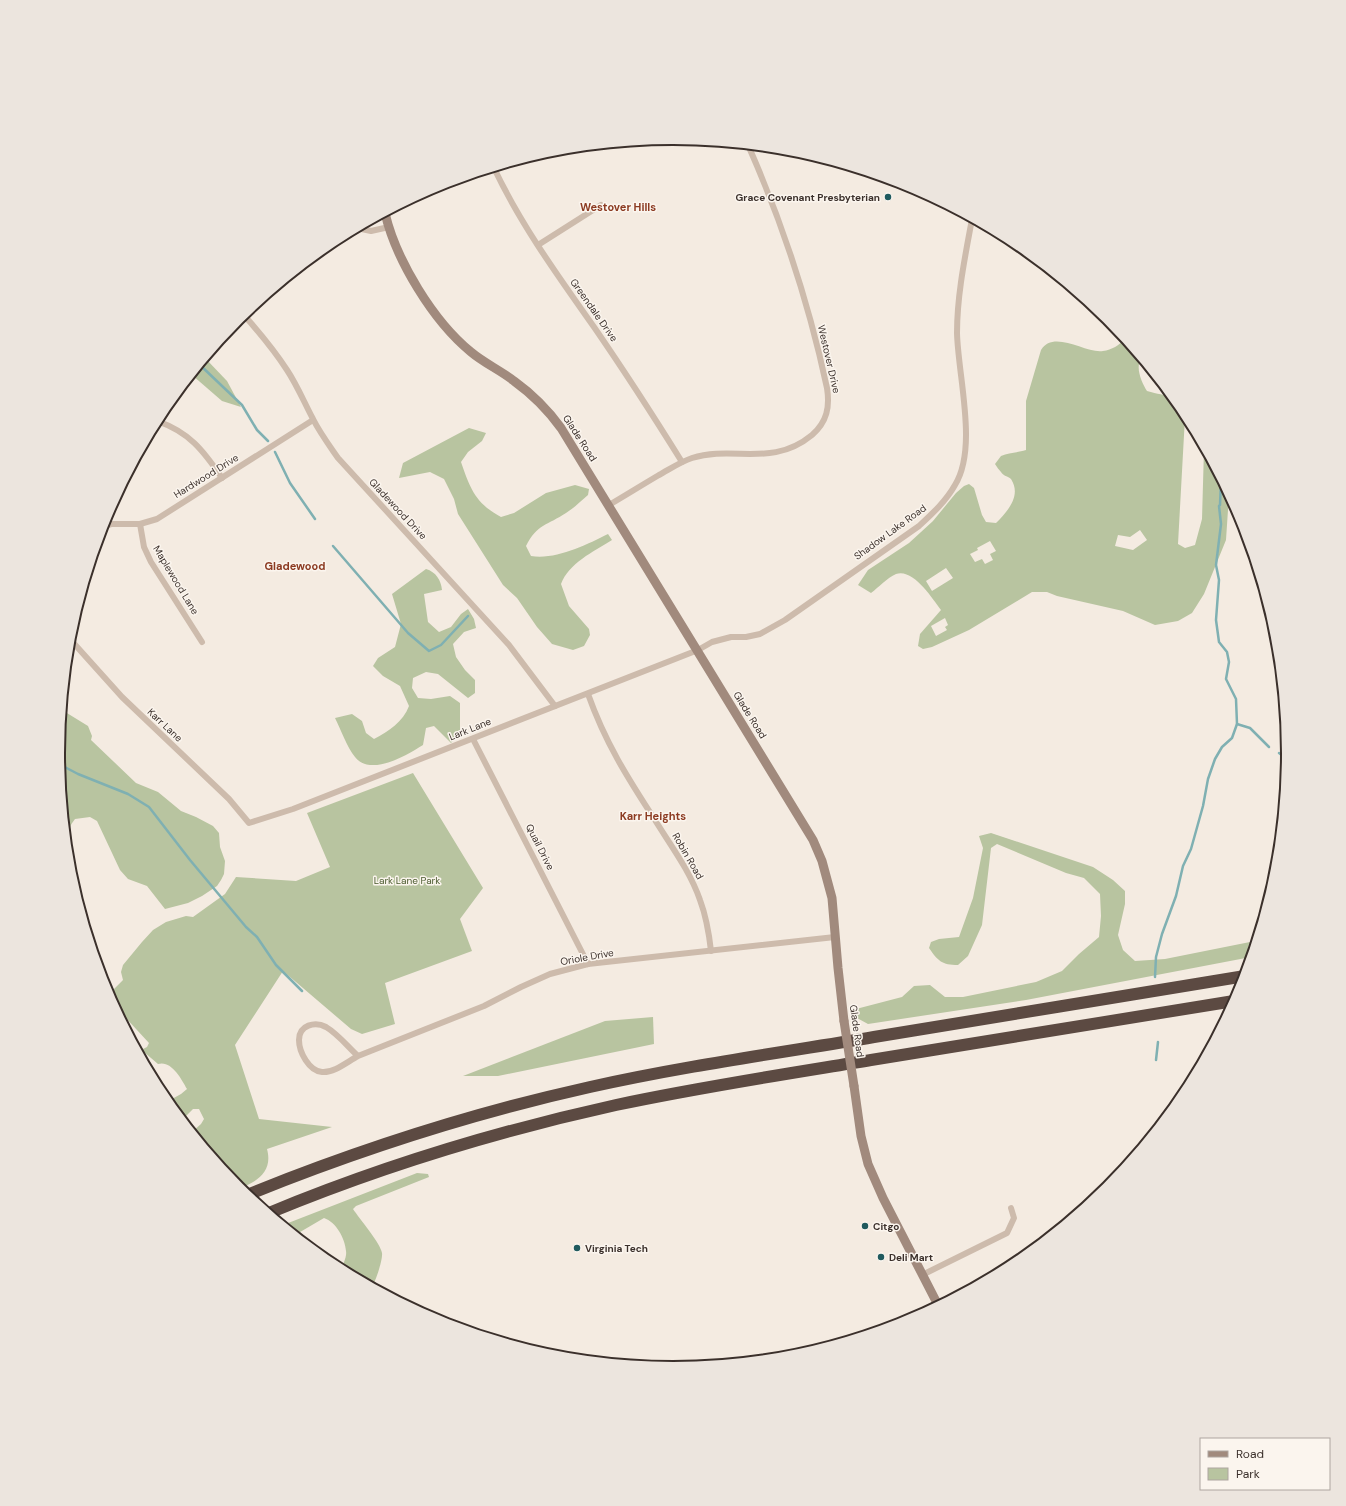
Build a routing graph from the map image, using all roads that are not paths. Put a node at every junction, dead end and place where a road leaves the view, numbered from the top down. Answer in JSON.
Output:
{"nodes":[{"id":1,"x":750,"y":150,"type":"edge"},
{"id":2,"x":496,"y":172,"type":"edge"},
{"id":3,"x":601,"y":205,"type":"dead end"},
{"id":4,"x":386,"y":217,"type":"edge"},
{"id":5,"x":971,"y":223,"type":"edge"},
{"id":6,"x":389,"y":227,"type":"junction"},
{"id":7,"x":364,"y":229,"type":"edge"},
{"id":8,"x":538,"y":245,"type":"junction"},
{"id":9,"x":247,"y":319,"type":"edge"},
{"id":10,"x":313,"y":420,"type":"junction"},
{"id":11,"x":162,"y":423,"type":"edge"},
{"id":12,"x":682,"y":462,"type":"junction"},
{"id":13,"x":222,"y":478,"type":"junction"},
{"id":14,"x":609,"y":505,"type":"junction"},
{"id":15,"x":140,"y":524,"type":"junction"},
{"id":16,"x":109,"y":525,"type":"edge"},
{"id":17,"x":202,"y":642,"type":"dead end"},
{"id":18,"x":75,"y":645,"type":"edge"},
{"id":19,"x":698,"y":650,"type":"junction"},
{"id":20,"x":588,"y":694,"type":"junction"},
{"id":21,"x":555,"y":706,"type":"junction"},
{"id":22,"x":473,"y":739,"type":"junction"},
{"id":23,"x":249,"y":823,"type":"joint"},
{"id":24,"x":835,"y":937,"type":"junction"},
{"id":25,"x":711,"y":951,"type":"junction"},
{"id":26,"x":588,"y":964,"type":"junction"},
{"id":27,"x":1238,"y":977,"type":"edge"},
{"id":28,"x":1227,"y":1002,"type":"edge"},
{"id":29,"x":358,"y":1056,"type":"junction"},
{"id":30,"x":253,"y":1193,"type":"edge"},
{"id":31,"x":1011,"y":1208,"type":"dead end"},
{"id":32,"x":274,"y":1212,"type":"edge"},
{"id":33,"x":922,"y":1275,"type":"junction"},
{"id":34,"x":936,"y":1301,"type":"edge"}],
"edges":[{"from":1,"to":12,"type":"street","name":"Westover Drive"},
{"from":2,"to":8,"type":"street","name":"Greendale Drive"},
{"from":3,"to":8,"type":"street"},
{"from":4,"to":6,"type":"street","name":"Glade Road"},
{"from":5,"to":19,"type":"street","name":"Shadow Lake Road"},
{"from":6,"to":7,"type":"street"},
{"from":6,"to":14,"type":"street","name":"Glade Road"},
{"from":8,"to":12,"type":"street","name":"Greendale Drive"},
{"from":9,"to":10,"type":"street","name":"Gladewood Drive"},
{"from":10,"to":13,"type":"street","name":"Hardwood Drive"},
{"from":10,"to":21,"type":"street","name":"Gladewood Drive"},
{"from":11,"to":13,"type":"street"},
{"from":12,"to":14,"type":"street","name":"Westover Drive"},
{"from":13,"to":15,"type":"street","name":"Hardwood Drive"},
{"from":14,"to":19,"type":"street","name":"Glade Road"},
{"from":15,"to":16,"type":"street","name":"Hardwood Drive"},
{"from":15,"to":17,"type":"street","name":"Maplewood Lane"},
{"from":18,"to":23,"type":"street","name":"Karr Lane"},
{"from":19,"to":20,"type":"street","name":"Lark Lane"},
{"from":19,"to":24,"type":"street","name":"Glade Road"},
{"from":20,"to":21,"type":"street","name":"Lark Lane"},
{"from":20,"to":25,"type":"street","name":"Robin Road"},
{"from":21,"to":22,"type":"street","name":"Lark Lane"},
{"from":22,"to":23,"type":"street","name":"Lark Lane"},
{"from":22,"to":26,"type":"street","name":"Quail Drive"},
{"from":24,"to":25,"type":"street","name":"Oriole Drive"},
{"from":24,"to":33,"type":"street","name":"Glade Road","bridge":true},
{"from":25,"to":26,"type":"street","name":"Oriole Drive"},
{"from":26,"to":29,"type":"street","name":"Oriole Drive"},
{"from":27,"to":30,"type":"highway"},
{"from":28,"to":32,"type":"highway"},
{"from":29,"to":29,"type":"street","name":"Oriole Drive"},
{"from":31,"to":33,"type":"street"},
{"from":33,"to":34,"type":"street","name":"Glade Road"}]}
